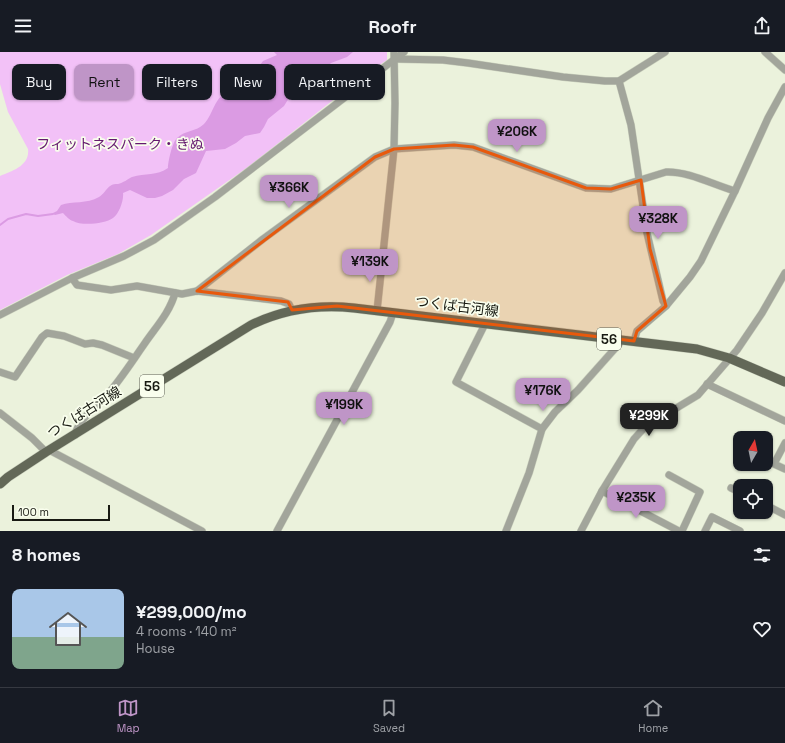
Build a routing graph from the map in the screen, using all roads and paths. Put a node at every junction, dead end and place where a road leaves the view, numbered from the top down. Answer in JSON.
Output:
{"nodes":[{"id":1,"x":404,"y":52,"type":"edge"},
{"id":2,"x":665,"y":52,"type":"edge"},
{"id":3,"x":765,"y":52,"type":"edge"},
{"id":4,"x":394,"y":56,"type":"edge"},
{"id":5,"x":785,"y":70,"type":"edge"},
{"id":6,"x":619,"y":81,"type":"junction"},
{"id":7,"x":785,"y":87,"type":"edge"},
{"id":8,"x":394,"y":148,"type":"junction"},
{"id":9,"x":641,"y":180,"type":"junction"},
{"id":10,"x":735,"y":191,"type":"junction"},
{"id":11,"x":785,"y":273,"type":"edge"},
{"id":12,"x":72,"y":278,"type":"junction"},
{"id":13,"x":197,"y":291,"type":"junction"},
{"id":14,"x":175,"y":293,"type":"junction"},
{"id":15,"x":666,"y":306,"type":"junction"},
{"id":16,"x":292,"y":310,"type":"junction"},
{"id":17,"x":377,"y":311,"type":"junction"},
{"id":18,"x":393,"y":313,"type":"junction"},
{"id":19,"x":0,"y":315,"type":"edge"},
{"id":20,"x":485,"y":324,"type":"junction"},
{"id":21,"x":621,"y":340,"type":"junction"},
{"id":22,"x":634,"y":341,"type":"junction"},
{"id":23,"x":134,"y":358,"type":"junction"},
{"id":24,"x":729,"y":358,"type":"junction"},
{"id":25,"x":0,"y":372,"type":"edge"},
{"id":26,"x":785,"y":382,"type":"edge"},
{"id":27,"x":707,"y":384,"type":"junction"},
{"id":28,"x":0,"y":413,"type":"edge"},
{"id":29,"x":785,"y":421,"type":"edge"},
{"id":30,"x":542,"y":430,"type":"junction"},
{"id":31,"x":75,"y":435,"type":"junction"},
{"id":32,"x":785,"y":443,"type":"edge"},
{"id":33,"x":48,"y":451,"type":"junction"},
{"id":34,"x":785,"y":469,"type":"edge"},
{"id":35,"x":669,"y":475,"type":"dead end"},
{"id":36,"x":4,"y":476,"type":"edge"},
{"id":37,"x":0,"y":484,"type":"edge"},
{"id":38,"x":730,"y":488,"type":"dead end"},
{"id":39,"x":733,"y":489,"type":"edge"},
{"id":40,"x":602,"y":491,"type":"junction"},
{"id":41,"x":773,"y":509,"type":"edge"},
{"id":42,"x":785,"y":515,"type":"edge"},
{"id":43,"x":202,"y":531,"type":"edge"},
{"id":44,"x":277,"y":531,"type":"edge"},
{"id":45,"x":506,"y":531,"type":"edge"},
{"id":46,"x":581,"y":531,"type":"edge"},
{"id":47,"x":681,"y":531,"type":"edge"},
{"id":48,"x":705,"y":531,"type":"edge"},
{"id":49,"x":740,"y":531,"type":"edge"}],
"edges":[{"from":1,"to":4,"type":"street"},
{"from":2,"to":6,"type":"street"},
{"from":3,"to":5,"type":"street"},
{"from":4,"to":6,"type":"street"},
{"from":4,"to":8,"type":"street"},
{"from":4,"to":12,"type":"street"},
{"from":6,"to":9,"type":"street"},
{"from":7,"to":10,"type":"street"},
{"from":8,"to":9,"type":"street"},
{"from":8,"to":13,"type":"street"},
{"from":8,"to":17,"type":"street"},
{"from":9,"to":10,"type":"street"},
{"from":9,"to":15,"type":"street"},
{"from":10,"to":15,"type":"street"},
{"from":11,"to":24,"type":"street"},
{"from":12,"to":14,"type":"street"},
{"from":12,"to":19,"type":"street"},
{"from":13,"to":14,"type":"street"},
{"from":13,"to":16,"type":"street"},
{"from":14,"to":23,"type":"street"},
{"from":15,"to":22,"type":"street"},
{"from":16,"to":17,"type":"main road","name":"つくば古河線","number":"56"},
{"from":16,"to":31,"type":"main road","name":"つくば古河線","number":"56"},
{"from":17,"to":18,"type":"main road","name":"つくば古河線","number":"56"},
{"from":18,"to":20,"type":"main road","name":"つくば古河線","number":"56"},
{"from":18,"to":44,"type":"street"},
{"from":20,"to":21,"type":"main road","name":"つくば古河線","number":"56"},
{"from":20,"to":30,"type":"street"},
{"from":21,"to":22,"type":"main road","name":"つくば古河線","number":"56"},
{"from":21,"to":30,"type":"street"},
{"from":22,"to":24,"type":"main road","name":"つくば古河線","number":"56"},
{"from":23,"to":25,"type":"street"},
{"from":23,"to":31,"type":"street"},
{"from":24,"to":26,"type":"main road","name":"つくば古河線","number":"56"},
{"from":24,"to":27,"type":"street"},
{"from":27,"to":29,"type":"street"},
{"from":27,"to":40,"type":"street"},
{"from":28,"to":33,"type":"street"},
{"from":30,"to":45,"type":"street"},
{"from":31,"to":33,"type":"main road","name":"つくば古河線","number":"56"},
{"from":32,"to":34,"type":"street"},
{"from":33,"to":36,"type":"main road","name":"つくば古河線","number":"56"},
{"from":33,"to":43,"type":"street"},
{"from":35,"to":47,"type":"street"},
{"from":36,"to":37,"type":"main road","name":"つくば古河線","number":"56"},
{"from":38,"to":39,"type":"street"},
{"from":40,"to":46,"type":"street"},
{"from":40,"to":47,"type":"street"},
{"from":41,"to":42,"type":"street"},
{"from":48,"to":49,"type":"street"}]}
